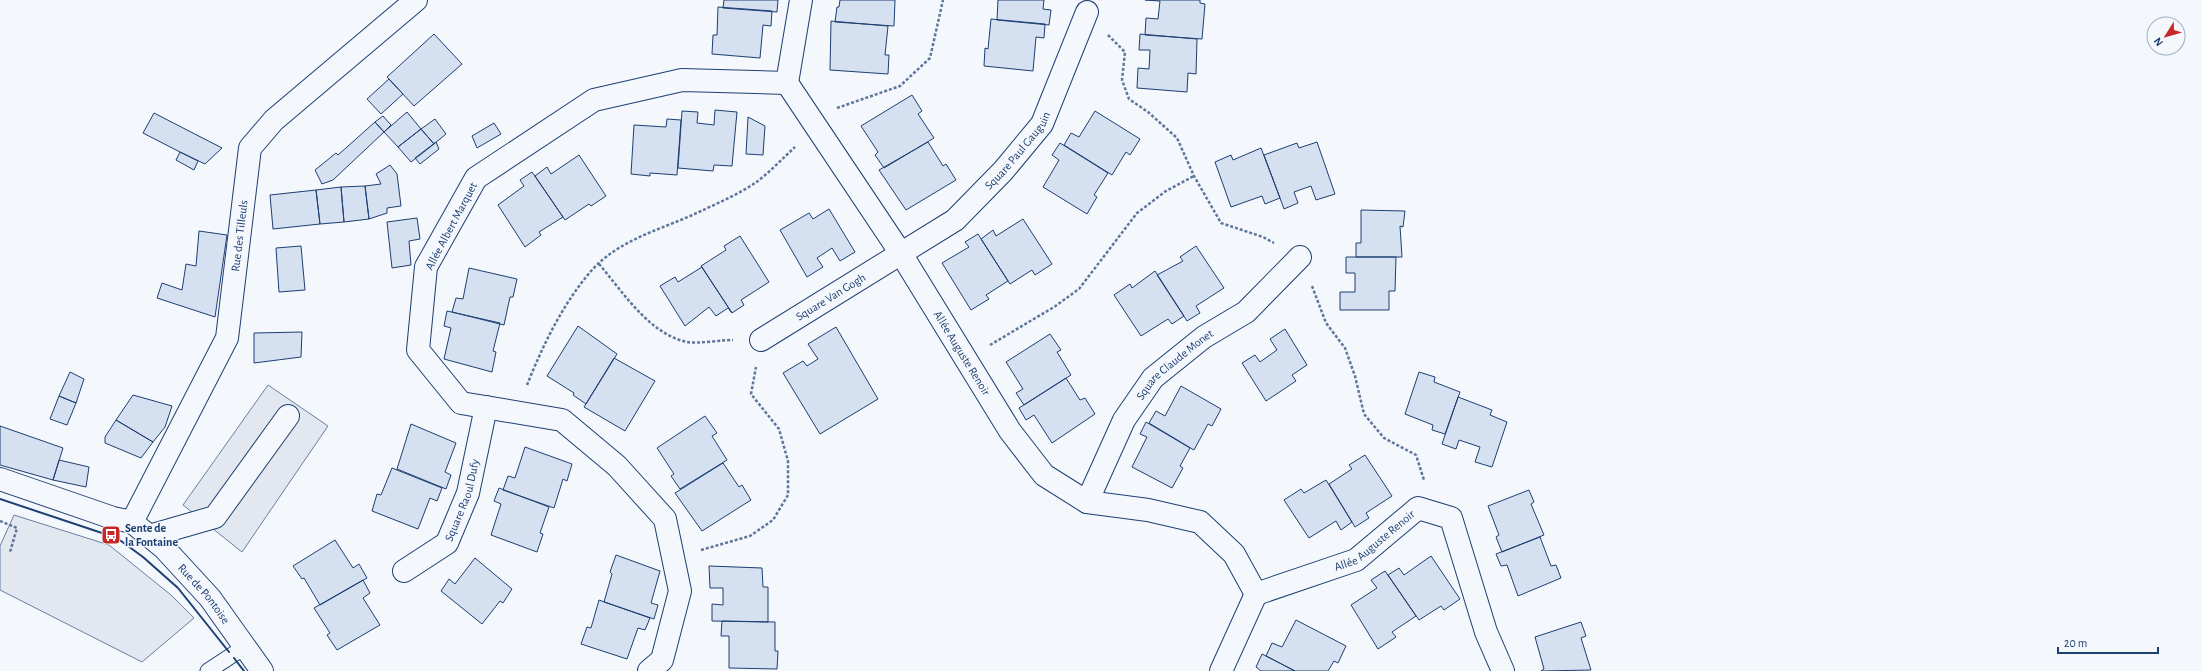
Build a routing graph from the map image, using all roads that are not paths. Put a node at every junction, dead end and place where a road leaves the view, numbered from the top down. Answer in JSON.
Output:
{"nodes":[{"id":1,"x":416,"y":0,"type":"edge"},
{"id":2,"x":801,"y":0,"type":"edge"},
{"id":3,"x":1087,"y":12,"type":"road end"},
{"id":4,"x":787,"y":83,"type":"junction"},
{"id":5,"x":900,"y":252,"type":"junction"},
{"id":6,"x":1300,"y":257,"type":"road end"},
{"id":7,"x":761,"y":340,"type":"road end"},
{"id":8,"x":486,"y":407,"type":"junction"},
{"id":9,"x":288,"y":416,"type":"dead end"},
{"id":10,"x":0,"y":479,"type":"edge"},
{"id":11,"x":1087,"y":502,"type":"junction"},
{"id":12,"x":132,"y":522,"type":"junction"},
{"id":13,"x":150,"y":536,"type":"junction"},
{"id":14,"x":404,"y":571,"type":"dead end"},
{"id":15,"x":1256,"y":594,"type":"junction"},
{"id":16,"x":246,"y":646,"type":"junction"},
{"id":17,"x":208,"y":671,"type":"edge"},
{"id":18,"x":262,"y":671,"type":"edge"},
{"id":19,"x":649,"y":671,"type":"edge"},
{"id":20,"x":1221,"y":671,"type":"edge"},
{"id":21,"x":1503,"y":671,"type":"edge"}],
"edges":[{"from":1,"to":12,"type":"street","name":"Rue des Tilleuls"},
{"from":2,"to":4,"type":"street"},
{"from":3,"to":5,"type":"street","name":"Square Paul Gauguin"},
{"from":4,"to":5,"type":"street","name":"Allée Auguste Renoir"},
{"from":4,"to":8,"type":"street","name":"Allée Albert Marquet"},
{"from":5,"to":7,"type":"street","name":"Square Van Gogh"},
{"from":5,"to":11,"type":"street","name":"Allée Auguste Renoir"},
{"from":6,"to":11,"type":"street","name":"Square Claude Monet"},
{"from":8,"to":14,"type":"street","name":"Square Raoul Dufy"},
{"from":8,"to":19,"type":"street","name":"Allée Albert Marquet"},
{"from":9,"to":13,"type":"street"},
{"from":10,"to":12,"type":"street","name":"Rue de Pontoise"},
{"from":11,"to":15,"type":"street","name":"Allée Auguste Renoir"},
{"from":12,"to":13,"type":"street","name":"Rue de Pontoise"},
{"from":13,"to":16,"type":"street","name":"Rue de Pontoise"},
{"from":15,"to":20,"type":"street"},
{"from":15,"to":21,"type":"street","name":"Allée Auguste Renoir"},
{"from":16,"to":17,"type":"lane"},
{"from":16,"to":18,"type":"street","name":"Rue de Pontoise"}]}
